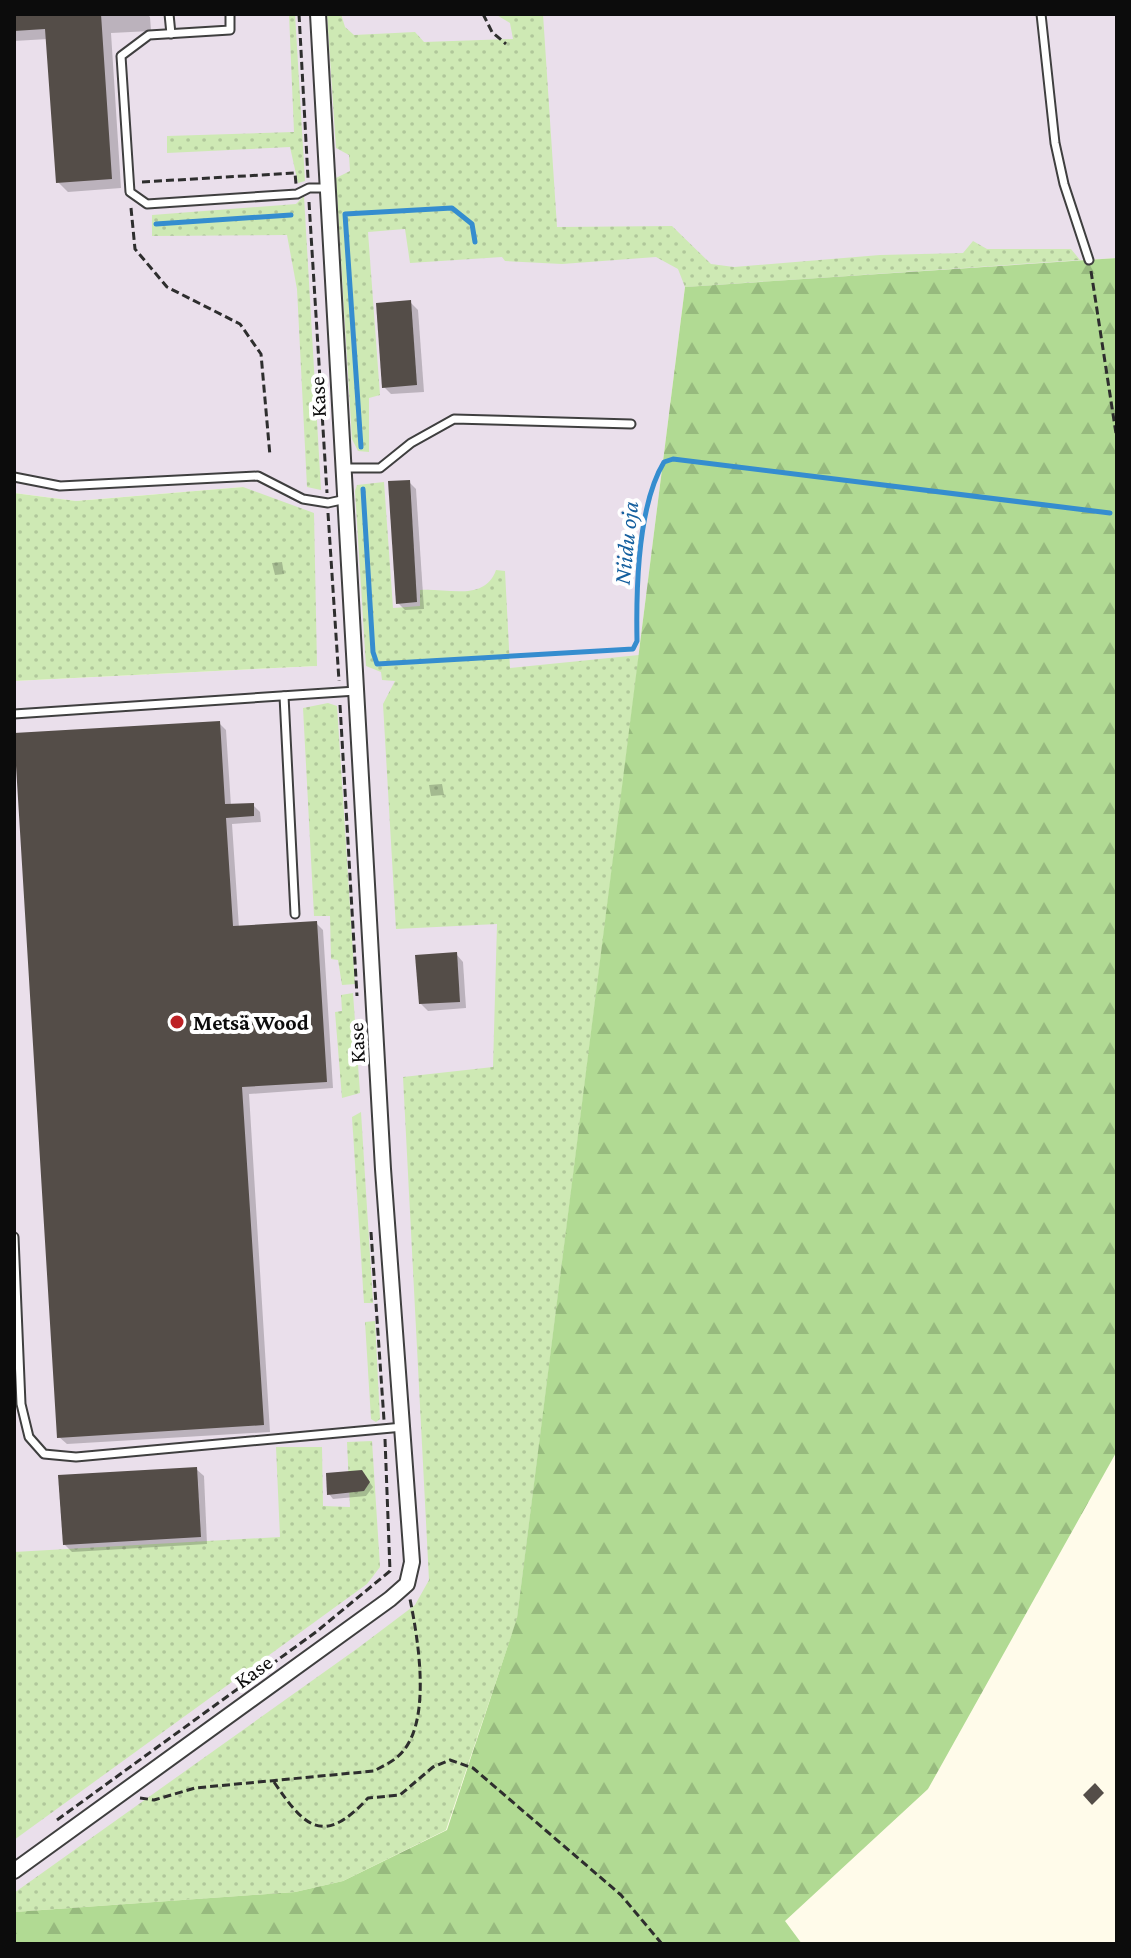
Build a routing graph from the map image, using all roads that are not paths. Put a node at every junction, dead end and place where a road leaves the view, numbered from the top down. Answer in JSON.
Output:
{"nodes":[{"id":1,"x":169,"y":14,"type":"edge"},
{"id":2,"x":230,"y":14,"type":"edge"},
{"id":3,"x":318,"y":14,"type":"edge"},
{"id":4,"x":1041,"y":14,"type":"edge"},
{"id":5,"x":171,"y":34,"type":"junction"},
{"id":6,"x":327,"y":188,"type":"junction"},
{"id":7,"x":1089,"y":260,"type":"road end"},
{"id":8,"x":631,"y":424,"type":"dead end"},
{"id":9,"x":344,"y":468,"type":"junction"},
{"id":10,"x":14,"y":477,"type":"edge"},
{"id":11,"x":346,"y":499,"type":"junction"},
{"id":12,"x":358,"y":691,"type":"junction"},
{"id":13,"x":284,"y":696,"type":"junction"},
{"id":14,"x":14,"y":714,"type":"edge"},
{"id":15,"x":295,"y":914,"type":"dead end"},
{"id":16,"x":14,"y":1237,"type":"edge"},
{"id":17,"x":403,"y":1427,"type":"junction"},
{"id":18,"x":14,"y":1871,"type":"edge"}],
"edges":[{"from":1,"to":5,"type":"lane"},
{"from":2,"to":5,"type":"lane"},
{"from":3,"to":6,"type":"street","name":"Kase"},
{"from":4,"to":7,"type":"lane"},
{"from":5,"to":6,"type":"lane"},
{"from":6,"to":9,"type":"street","name":"Kase"},
{"from":8,"to":9,"type":"lane"},
{"from":9,"to":11,"type":"street","name":"Kase"},
{"from":10,"to":11,"type":"lane"},
{"from":11,"to":12,"type":"street","name":"Kase"},
{"from":12,"to":13,"type":"lane"},
{"from":12,"to":17,"type":"street","name":"Kase"},
{"from":13,"to":14,"type":"lane"},
{"from":13,"to":15,"type":"lane"},
{"from":16,"to":17,"type":"lane"},
{"from":17,"to":18,"type":"street","name":"Kase"}]}
